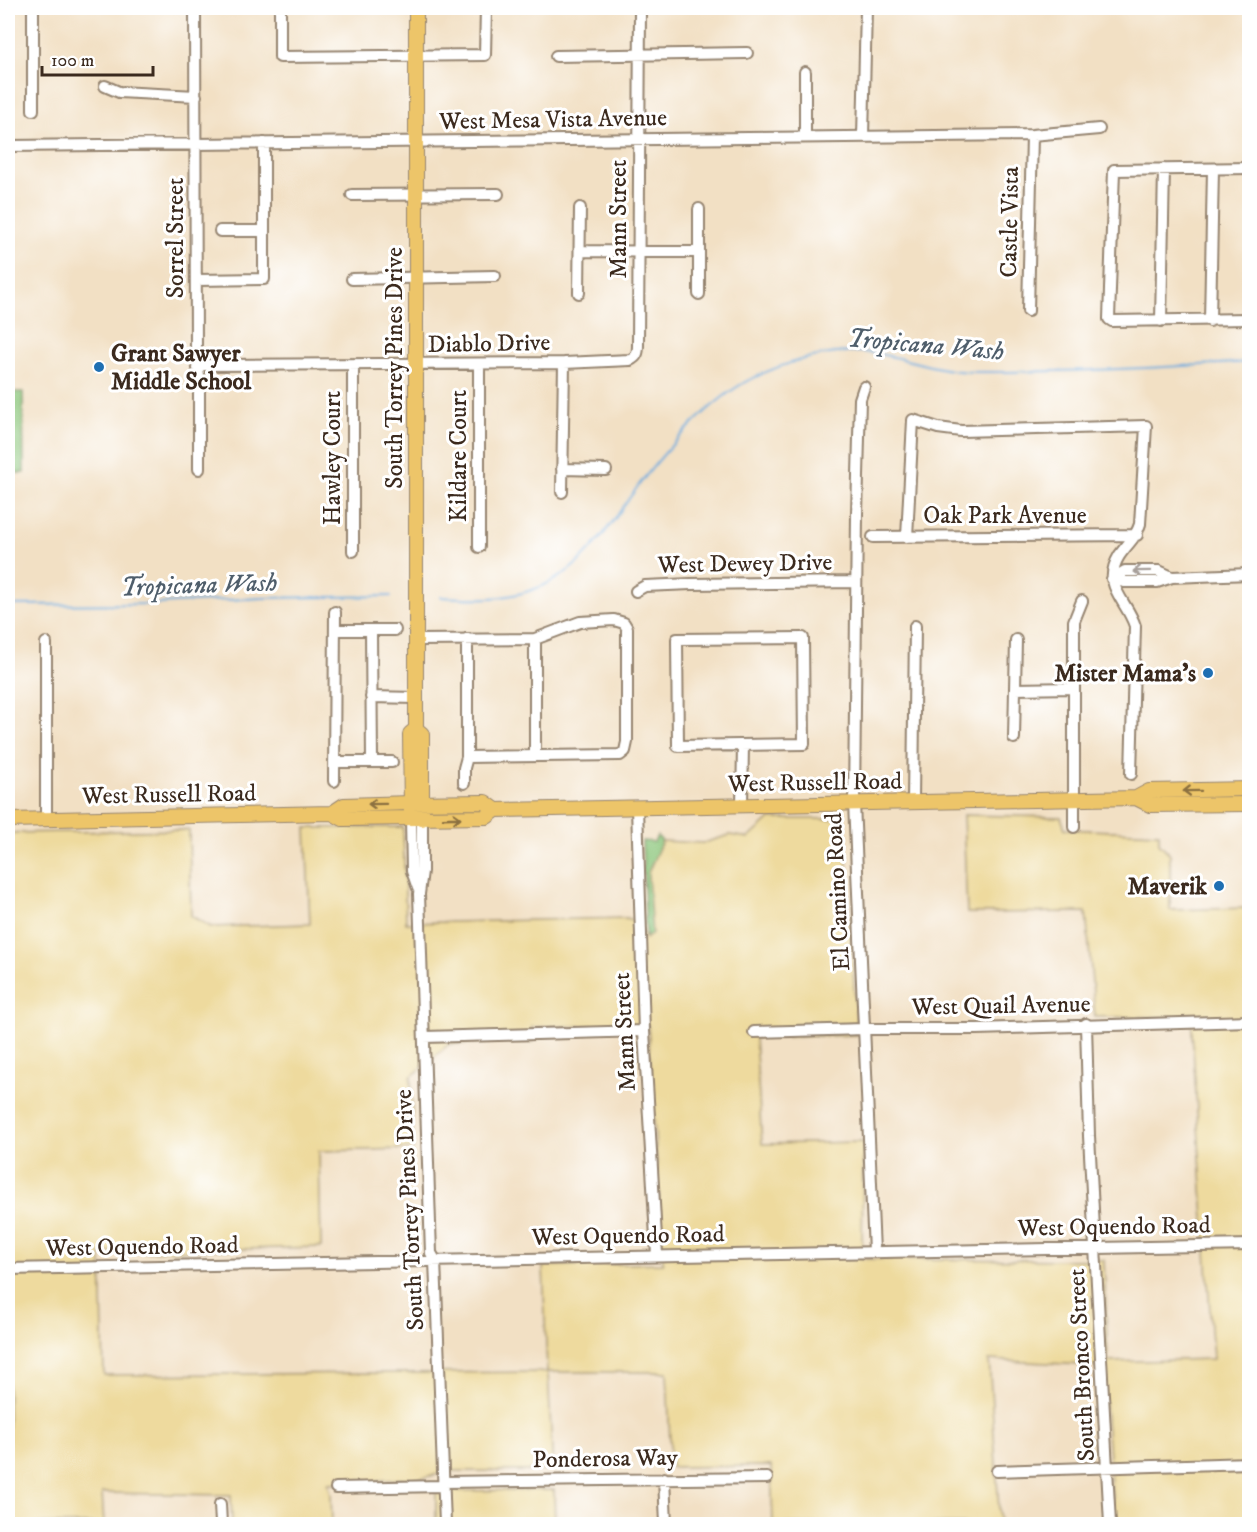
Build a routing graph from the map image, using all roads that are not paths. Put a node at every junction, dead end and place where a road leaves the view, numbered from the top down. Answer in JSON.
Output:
{"nodes":[{"id":1,"x":33,"y":8,"type":"edge"},
{"id":2,"x":195,"y":8,"type":"edge"},
{"id":3,"x":280,"y":8,"type":"edge"},
{"id":4,"x":416,"y":8,"type":"edge"},
{"id":5,"x":486,"y":8,"type":"edge"},
{"id":6,"x":640,"y":8,"type":"edge"},
{"id":7,"x":866,"y":8,"type":"edge"},
{"id":8,"x":747,"y":53,"type":"dead end"},
{"id":9,"x":640,"y":55,"type":"junction"},
{"id":10,"x":416,"y":56,"type":"junction"},
{"id":11,"x":556,"y":56,"type":"dead end"},
{"id":12,"x":806,"y":72,"type":"dead end"},
{"id":13,"x":105,"y":86,"type":"dead end"},
{"id":14,"x":196,"y":96,"type":"junction"},
{"id":15,"x":33,"y":110,"type":"dead end"},
{"id":16,"x":1099,"y":129,"type":"dead end"},
{"id":17,"x":1032,"y":135,"type":"junction"},
{"id":18,"x":805,"y":137,"type":"junction"},
{"id":19,"x":863,"y":137,"type":"junction"},
{"id":20,"x":639,"y":138,"type":"junction"},
{"id":21,"x":416,"y":141,"type":"junction"},
{"id":22,"x":264,"y":143,"type":"junction"},
{"id":23,"x":196,"y":144,"type":"junction"},
{"id":24,"x":8,"y":146,"type":"edge"},
{"id":25,"x":1250,"y":168,"type":"edge"},
{"id":26,"x":1164,"y":169,"type":"junction"},
{"id":27,"x":1213,"y":169,"type":"junction"},
{"id":28,"x":498,"y":194,"type":"dead end"},
{"id":29,"x":352,"y":195,"type":"dead end"},
{"id":30,"x":416,"y":195,"type":"junction"},
{"id":31,"x":580,"y":208,"type":"dead end"},
{"id":32,"x":699,"y":209,"type":"dead end"},
{"id":33,"x":220,"y":231,"type":"dead end"},
{"id":34,"x":264,"y":231,"type":"junction"},
{"id":35,"x":580,"y":251,"type":"junction"},
{"id":36,"x":639,"y":251,"type":"junction"},
{"id":37,"x":698,"y":252,"type":"junction"},
{"id":38,"x":495,"y":276,"type":"dead end"},
{"id":39,"x":416,"y":278,"type":"junction"},
{"id":40,"x":352,"y":279,"type":"dead end"},
{"id":41,"x":196,"y":280,"type":"junction"},
{"id":42,"x":579,"y":292,"type":"dead end"},
{"id":43,"x":699,"y":294,"type":"dead end"},
{"id":44,"x":1028,"y":311,"type":"dead end"},
{"id":45,"x":1250,"y":319,"type":"edge"},
{"id":46,"x":1161,"y":321,"type":"junction"},
{"id":47,"x":1210,"y":321,"type":"junction"},
{"id":48,"x":635,"y":357,"type":"joint"},
{"id":49,"x":564,"y":363,"type":"junction"},
{"id":50,"x":199,"y":365,"type":"junction"},
{"id":51,"x":353,"y":365,"type":"junction"},
{"id":52,"x":416,"y":365,"type":"junction"},
{"id":53,"x":479,"y":365,"type":"junction"},
{"id":54,"x":864,"y":387,"type":"dead end"},
{"id":55,"x":199,"y":469,"type":"dead end"},
{"id":56,"x":562,"y":470,"type":"junction"},
{"id":57,"x":606,"y":470,"type":"dead end"},
{"id":58,"x":562,"y":492,"type":"dead end"},
{"id":59,"x":1137,"y":535,"type":"junction"},
{"id":60,"x":873,"y":537,"type":"dead end"},
{"id":61,"x":908,"y":537,"type":"junction"},
{"id":62,"x":479,"y":547,"type":"dead end"},
{"id":63,"x":353,"y":552,"type":"dead end"},
{"id":64,"x":1250,"y":574,"type":"edge"},
{"id":65,"x":1112,"y":579,"type":"junction"},
{"id":66,"x":856,"y":582,"type":"junction"},
{"id":67,"x":636,"y":591,"type":"dead end"},
{"id":68,"x":1082,"y":602,"type":"dead end"},
{"id":69,"x":335,"y":612,"type":"dead end"},
{"id":70,"x":915,"y":626,"type":"dead end"},
{"id":71,"x":335,"y":630,"type":"junction"},
{"id":72,"x":370,"y":630,"type":"junction"},
{"id":73,"x":395,"y":630,"type":"dead end"},
{"id":74,"x":467,"y":639,"type":"junction"},
{"id":75,"x":535,"y":639,"type":"junction"},
{"id":76,"x":416,"y":640,"type":"junction"},
{"id":77,"x":1016,"y":640,"type":"dead end"},
{"id":78,"x":46,"y":643,"type":"dead end"},
{"id":79,"x":1015,"y":688,"type":"junction"},
{"id":80,"x":1073,"y":688,"type":"junction"},
{"id":81,"x":371,"y":697,"type":"junction"},
{"id":82,"x":416,"y":698,"type":"junction"},
{"id":83,"x":1014,"y":738,"type":"dead end"},
{"id":84,"x":743,"y":745,"type":"junction"},
{"id":85,"x":536,"y":756,"type":"junction"},
{"id":86,"x":467,"y":757,"type":"junction"},
{"id":87,"x":334,"y":762,"type":"junction"},
{"id":88,"x":372,"y":762,"type":"junction"},
{"id":89,"x":392,"y":762,"type":"dead end"},
{"id":90,"x":1131,"y":774,"type":"dead end"},
{"id":91,"x":334,"y":781,"type":"dead end"},
{"id":92,"x":464,"y":783,"type":"dead end"},
{"id":93,"x":1250,"y":789,"type":"edge"},
{"id":94,"x":1136,"y":798,"type":"junction"},
{"id":95,"x":1072,"y":799,"type":"junction"},
{"id":96,"x":913,"y":802,"type":"junction"},
{"id":97,"x":416,"y":803,"type":"junction"},
{"id":98,"x":854,"y":803,"type":"junction"},
{"id":99,"x":1250,"y":804,"type":"edge"},
{"id":100,"x":742,"y":806,"type":"junction"},
{"id":101,"x":637,"y":807,"type":"junction"},
{"id":102,"x":496,"y":810,"type":"junction"},
{"id":103,"x":332,"y":813,"type":"junction"},
{"id":104,"x":46,"y":819,"type":"junction"},
{"id":105,"x":417,"y":819,"type":"junction"},
{"id":106,"x":8,"y":820,"type":"edge"},
{"id":107,"x":1074,"y":827,"type":"dead end"},
{"id":108,"x":1250,"y":1021,"type":"edge"},
{"id":109,"x":1086,"y":1024,"type":"junction"},
{"id":110,"x":865,"y":1029,"type":"junction"},
{"id":111,"x":644,"y":1031,"type":"junction"},
{"id":112,"x":754,"y":1032,"type":"dead end"},
{"id":113,"x":424,"y":1037,"type":"junction"},
{"id":114,"x":1250,"y":1245,"type":"edge"},
{"id":115,"x":1095,"y":1247,"type":"junction"},
{"id":116,"x":874,"y":1251,"type":"junction"},
{"id":117,"x":657,"y":1255,"type":"junction"},
{"id":118,"x":435,"y":1260,"type":"junction"},
{"id":119,"x":8,"y":1269,"type":"edge"},
{"id":120,"x":1250,"y":1463,"type":"edge"},
{"id":121,"x":1107,"y":1468,"type":"junction"},
{"id":122,"x":997,"y":1471,"type":"dead end"},
{"id":123,"x":663,"y":1478,"type":"junction"},
{"id":124,"x":767,"y":1478,"type":"dead end"},
{"id":125,"x":443,"y":1484,"type":"junction"},
{"id":126,"x":336,"y":1488,"type":"dead end"},
{"id":127,"x":220,"y":1504,"type":"dead end"},
{"id":128,"x":221,"y":1524,"type":"edge"},
{"id":129,"x":445,"y":1524,"type":"edge"},
{"id":130,"x":666,"y":1524,"type":"edge"},
{"id":131,"x":1110,"y":1524,"type":"edge"}],
"edges":[{"from":1,"to":15,"type":"street"},
{"from":2,"to":14,"type":"street","name":"Sorrel Street"},
{"from":3,"to":10,"type":"street"},
{"from":4,"to":10,"type":"main road","name":"South Torrey Pines Drive"},
{"from":5,"to":10,"type":"street"},
{"from":6,"to":9,"type":"street","name":"Mann Street"},
{"from":7,"to":19,"type":"street"},
{"from":8,"to":9,"type":"street"},
{"from":9,"to":11,"type":"street"},
{"from":9,"to":20,"type":"street","name":"Mann Street"},
{"from":10,"to":21,"type":"main road","name":"South Torrey Pines Drive"},
{"from":12,"to":18,"type":"street"},
{"from":13,"to":14,"type":"street"},
{"from":14,"to":23,"type":"street","name":"Sorrel Street"},
{"from":16,"to":17,"type":"street","name":"West Mesa Vista Avenue"},
{"from":17,"to":19,"type":"street","name":"West Mesa Vista Avenue"},
{"from":17,"to":44,"type":"street","name":"Castle Vista"},
{"from":18,"to":19,"type":"street","name":"West Mesa Vista Avenue"},
{"from":18,"to":20,"type":"street","name":"West Mesa Vista Avenue"},
{"from":20,"to":21,"type":"street","name":"West Mesa Vista Avenue"},
{"from":20,"to":36,"type":"street","name":"Mann Street"},
{"from":21,"to":22,"type":"street","name":"West Mesa Vista Avenue"},
{"from":21,"to":30,"type":"main road","name":"South Torrey Pines Drive"},
{"from":22,"to":23,"type":"street","name":"West Mesa Vista Avenue"},
{"from":22,"to":34,"type":"street"},
{"from":23,"to":24,"type":"street","name":"West Mesa Vista Avenue"},
{"from":23,"to":41,"type":"street","name":"Sorrel Street"},
{"from":25,"to":27,"type":"street"},
{"from":26,"to":27,"type":"street"},
{"from":26,"to":46,"type":"street"},
{"from":26,"to":46,"type":"street"},
{"from":27,"to":47,"type":"street"},
{"from":28,"to":30,"type":"street"},
{"from":29,"to":30,"type":"street"},
{"from":30,"to":39,"type":"main road","name":"South Torrey Pines Drive"},
{"from":31,"to":35,"type":"street"},
{"from":32,"to":37,"type":"street"},
{"from":33,"to":34,"type":"street"},
{"from":34,"to":41,"type":"street"},
{"from":35,"to":36,"type":"street"},
{"from":35,"to":42,"type":"street"},
{"from":36,"to":37,"type":"street"},
{"from":36,"to":48,"type":"street","name":"Mann Street"},
{"from":37,"to":43,"type":"street"},
{"from":38,"to":39,"type":"street"},
{"from":39,"to":40,"type":"street"},
{"from":39,"to":52,"type":"main road","name":"South Torrey Pines Drive"},
{"from":41,"to":50,"type":"street","name":"Sorrel Street"},
{"from":45,"to":47,"type":"street"},
{"from":46,"to":47,"type":"street"},
{"from":48,"to":49,"type":"street","name":"Diablo Drive"},
{"from":49,"to":53,"type":"street","name":"Diablo Drive"},
{"from":49,"to":56,"type":"street"},
{"from":50,"to":51,"type":"street","name":"Diablo Drive"},
{"from":50,"to":55,"type":"street","name":"Sorrel Street"},
{"from":51,"to":52,"type":"street","name":"Diablo Drive"},
{"from":51,"to":63,"type":"street","name":"Hawley Court"},
{"from":52,"to":53,"type":"street","name":"Diablo Drive"},
{"from":52,"to":76,"type":"main road","name":"South Torrey Pines Drive"},
{"from":53,"to":62,"type":"street","name":"Kildare Court"},
{"from":54,"to":66,"type":"street","name":"El Camino Road"},
{"from":56,"to":57,"type":"street"},
{"from":56,"to":58,"type":"street"},
{"from":59,"to":61,"type":"street","name":"Oak Park Avenue"},
{"from":59,"to":61,"type":"street"},
{"from":59,"to":65,"type":"street"},
{"from":60,"to":61,"type":"street","name":"Oak Park Avenue"},
{"from":64,"to":65,"type":"street"},
{"from":65,"to":90,"type":"street"},
{"from":66,"to":67,"type":"street","name":"West Dewey Drive"},
{"from":66,"to":98,"type":"street","name":"El Camino Road"},
{"from":68,"to":80,"type":"street"},
{"from":69,"to":71,"type":"street"},
{"from":70,"to":96,"type":"street"},
{"from":71,"to":72,"type":"street"},
{"from":71,"to":87,"type":"street"},
{"from":72,"to":73,"type":"street"},
{"from":72,"to":81,"type":"street"},
{"from":74,"to":75,"type":"street"},
{"from":74,"to":76,"type":"street"},
{"from":74,"to":86,"type":"street"},
{"from":75,"to":85,"type":"street"},
{"from":75,"to":85,"type":"street"},
{"from":76,"to":82,"type":"main road","name":"South Torrey Pines Drive"},
{"from":77,"to":79,"type":"street"},
{"from":78,"to":104,"type":"street"},
{"from":79,"to":80,"type":"street"},
{"from":79,"to":83,"type":"street"},
{"from":80,"to":95,"type":"street"},
{"from":81,"to":82,"type":"street"},
{"from":81,"to":88,"type":"street"},
{"from":82,"to":97,"type":"main road","name":"South Torrey Pines Drive"},
{"from":84,"to":84,"type":"street"},
{"from":84,"to":100,"type":"street"},
{"from":85,"to":86,"type":"street"},
{"from":86,"to":92,"type":"street"},
{"from":87,"to":88,"type":"street"},
{"from":87,"to":91,"type":"street"},
{"from":88,"to":89,"type":"street"},
{"from":93,"to":94,"type":"main road","name":"West Russell Road","one_way":true},
{"from":94,"to":95,"type":"main road","name":"West Russell Road"},
{"from":94,"to":99,"type":"main road","name":"West Russell Road"},
{"from":95,"to":96,"type":"main road","name":"West Russell Road"},
{"from":95,"to":107,"type":"street"},
{"from":96,"to":98,"type":"main road","name":"West Russell Road"},
{"from":97,"to":102,"type":"main road","name":"West Russell Road"},
{"from":97,"to":103,"type":"main road","name":"West Russell Road","one_way":true},
{"from":97,"to":105,"type":"main road","name":"South Torrey Pines Drive"},
{"from":98,"to":100,"type":"main road","name":"West Russell Road"},
{"from":98,"to":110,"type":"street","name":"El Camino Road"},
{"from":100,"to":101,"type":"main road","name":"West Russell Road"},
{"from":101,"to":102,"type":"main road","name":"West Russell Road"},
{"from":101,"to":111,"type":"street","name":"Mann Street"},
{"from":105,"to":102,"type":"main road","name":"West Russell Road","one_way":true},
{"from":103,"to":104,"type":"main road","name":"West Russell Road"},
{"from":103,"to":105,"type":"main road","name":"West Russell Road"},
{"from":104,"to":106,"type":"main road","name":"West Russell Road"},
{"from":105,"to":113,"type":"street","name":"South Torrey Pines Drive"},
{"from":108,"to":109,"type":"street","name":"West Quail Avenue"},
{"from":109,"to":110,"type":"street","name":"West Quail Avenue"},
{"from":109,"to":115,"type":"street","name":"South Bronco Street"},
{"from":110,"to":112,"type":"street","name":"West Quail Avenue"},
{"from":110,"to":116,"type":"street","name":"El Camino Road"},
{"from":111,"to":113,"type":"street"},
{"from":111,"to":117,"type":"street","name":"Mann Street"},
{"from":113,"to":118,"type":"street","name":"South Torrey Pines Drive"},
{"from":114,"to":115,"type":"street","name":"West Oquendo Road"},
{"from":115,"to":116,"type":"street","name":"West Oquendo Road"},
{"from":115,"to":121,"type":"street","name":"South Bronco Street"},
{"from":116,"to":117,"type":"street","name":"West Oquendo Road"},
{"from":117,"to":118,"type":"street","name":"West Oquendo Road"},
{"from":118,"to":119,"type":"street","name":"West Oquendo Road"},
{"from":118,"to":125,"type":"street","name":"South Torrey Pines Drive"},
{"from":120,"to":121,"type":"street"},
{"from":121,"to":122,"type":"street"},
{"from":121,"to":131,"type":"street","name":"South Bronco Street"},
{"from":123,"to":124,"type":"street","name":"Ponderosa Way"},
{"from":123,"to":125,"type":"street","name":"Ponderosa Way"},
{"from":123,"to":130,"type":"street"},
{"from":125,"to":126,"type":"street","name":"Ponderosa Way"},
{"from":125,"to":129,"type":"street","name":"South Torrey Pines Drive"},
{"from":127,"to":128,"type":"street"}]}
